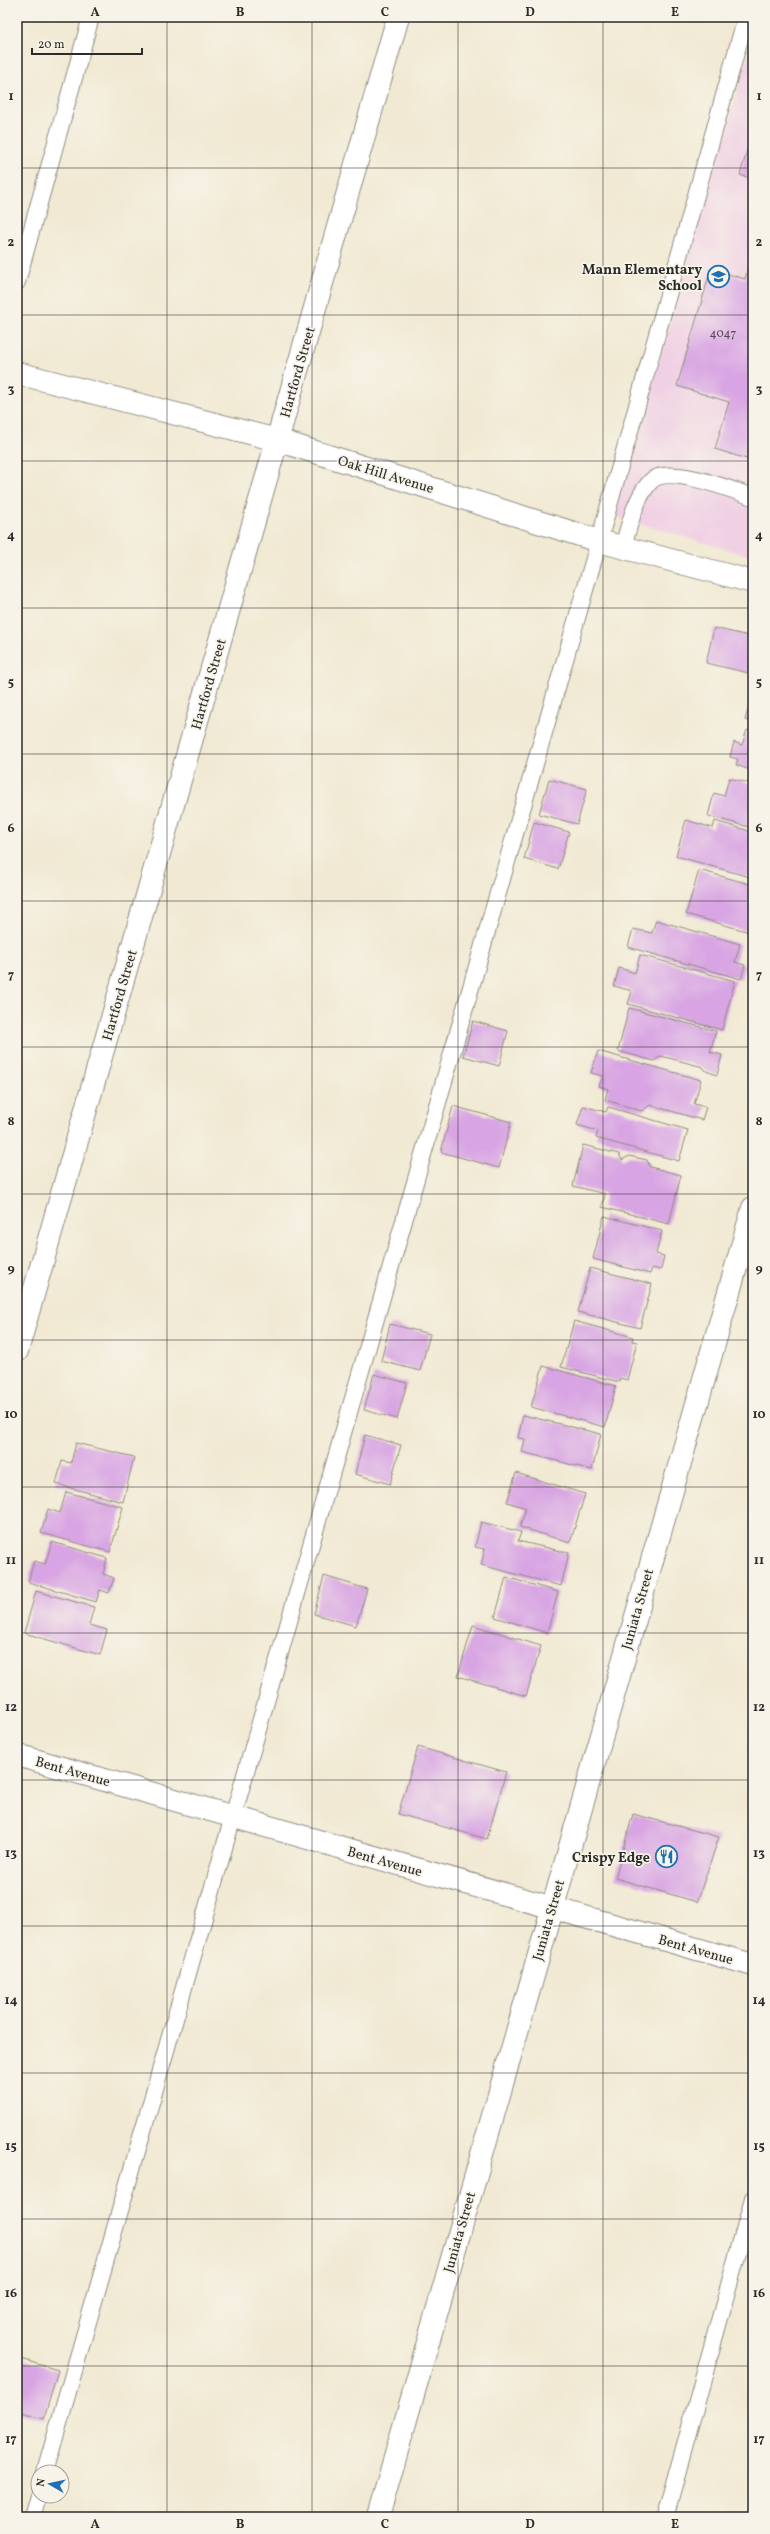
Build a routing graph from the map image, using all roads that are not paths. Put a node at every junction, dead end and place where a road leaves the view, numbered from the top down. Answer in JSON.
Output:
{"nodes":[{"id":1,"x":91,"y":17,"type":"edge"},
{"id":2,"x":398,"y":17,"type":"edge"},
{"id":3,"x":746,"y":17,"type":"edge"},
{"id":4,"x":17,"y":282,"type":"edge"},
{"id":5,"x":17,"y":373,"type":"edge"},
{"id":6,"x":277,"y":440,"type":"junction"},
{"id":7,"x":753,"y":496,"type":"edge"},
{"id":8,"x":599,"y":541,"type":"junction"},
{"id":9,"x":623,"y":547,"type":"junction"},
{"id":10,"x":753,"y":582,"type":"edge"},
{"id":11,"x":753,"y":1208,"type":"edge"},
{"id":12,"x":17,"y":1351,"type":"edge"},
{"id":13,"x":17,"y":1755,"type":"edge"},
{"id":14,"x":233,"y":1817,"type":"junction"},
{"id":15,"x":551,"y":1908,"type":"junction"},
{"id":16,"x":753,"y":1965,"type":"edge"},
{"id":17,"x":753,"y":2198,"type":"edge"},
{"id":18,"x":47,"y":2464,"type":"edge"},
{"id":19,"x":36,"y":2504,"type":"edge"},
{"id":20,"x":32,"y":2517,"type":"edge"},
{"id":21,"x":378,"y":2517,"type":"edge"},
{"id":22,"x":665,"y":2517,"type":"edge"}],
"edges":[{"from":1,"to":4,"type":"lane"},
{"from":2,"to":6,"type":"street","name":"Hartford Street"},
{"from":3,"to":8,"type":"lane"},
{"from":5,"to":6,"type":"street","name":"Oak Hill Avenue"},
{"from":6,"to":8,"type":"street","name":"Oak Hill Avenue"},
{"from":6,"to":12,"type":"street","name":"Hartford Street"},
{"from":7,"to":9,"type":"lane"},
{"from":8,"to":9,"type":"street","name":"Oak Hill Avenue"},
{"from":8,"to":14,"type":"lane"},
{"from":9,"to":10,"type":"street","name":"Oak Hill Avenue"},
{"from":11,"to":15,"type":"street","name":"Juniata Street"},
{"from":13,"to":14,"type":"street","name":"Bent Avenue"},
{"from":14,"to":15,"type":"street","name":"Bent Avenue"},
{"from":14,"to":18,"type":"lane"},
{"from":15,"to":16,"type":"street","name":"Bent Avenue"},
{"from":15,"to":21,"type":"street","name":"Juniata Street"},
{"from":17,"to":22,"type":"lane"},
{"from":19,"to":20,"type":"lane"}]}
